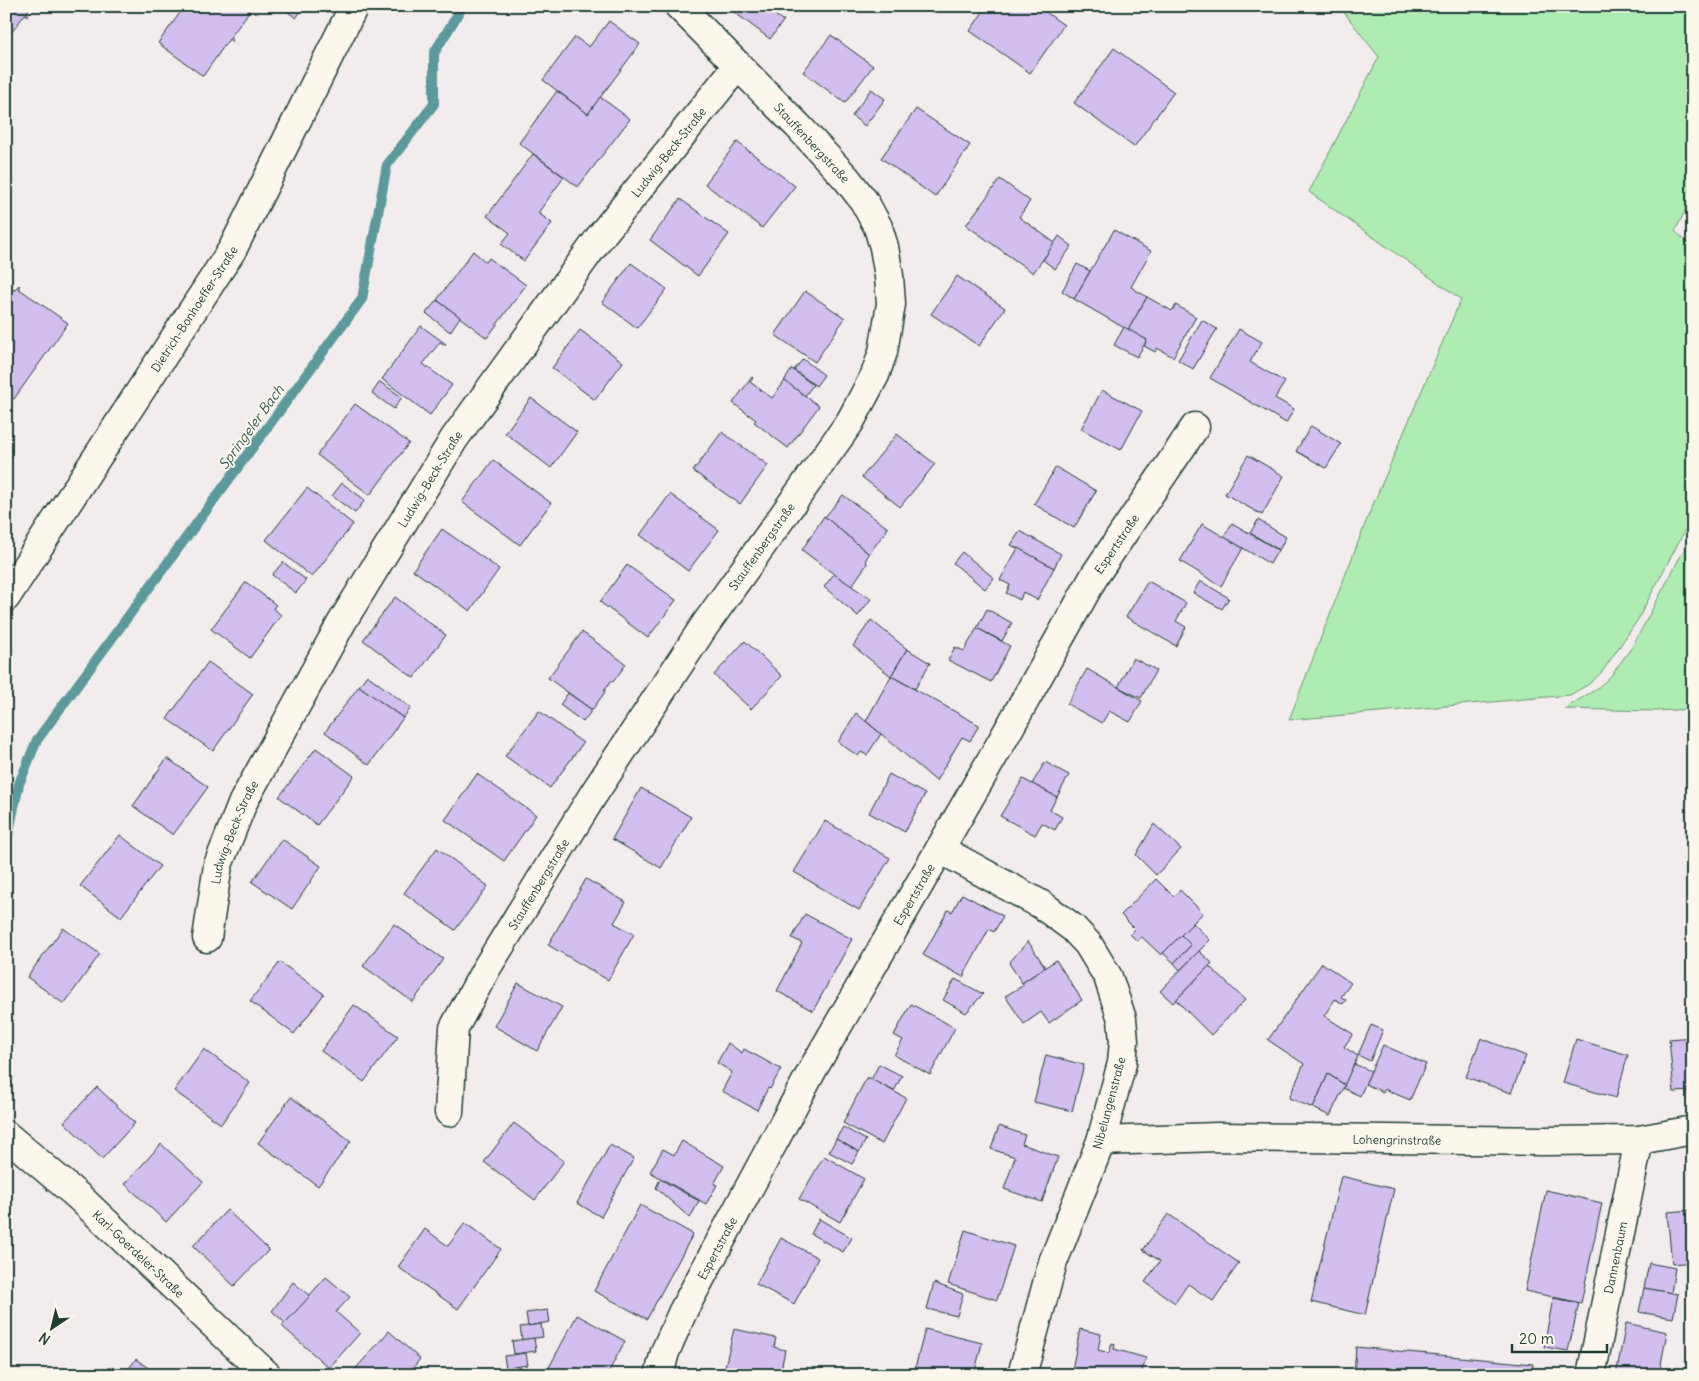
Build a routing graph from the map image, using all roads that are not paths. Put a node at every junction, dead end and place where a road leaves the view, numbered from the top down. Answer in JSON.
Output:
{"nodes":[{"id":1,"x":354,"y":6,"type":"edge"},
{"id":2,"x":678,"y":6,"type":"edge"},
{"id":3,"x":738,"y":64,"type":"junction"},
{"id":4,"x":1195,"y":427,"type":"dead end"},
{"id":5,"x":6,"y":597,"type":"edge"},
{"id":6,"x":940,"y":849,"type":"junction"},
{"id":7,"x":207,"y":938,"type":"dead end"},
{"id":8,"x":449,"y":1112,"type":"dead end"},
{"id":9,"x":1693,"y":1130,"type":"edge"},
{"id":10,"x":6,"y":1135,"type":"edge"},
{"id":11,"x":1101,"y":1140,"type":"junction"},
{"id":12,"x":1639,"y":1140,"type":"junction"},
{"id":13,"x":268,"y":1375,"type":"edge"},
{"id":14,"x":659,"y":1375,"type":"edge"},
{"id":15,"x":1022,"y":1375,"type":"edge"},
{"id":16,"x":1591,"y":1375,"type":"edge"}],
"edges":[{"from":1,"to":5,"type":"street","name":"Dietrich-Bonhoeffer-Straße"},
{"from":2,"to":3,"type":"street","name":"Stauffenbergstraße"},
{"from":3,"to":7,"type":"street","name":"Ludwig-Beck-Straße"},
{"from":3,"to":8,"type":"street","name":"Stauffenbergstraße"},
{"from":4,"to":6,"type":"street","name":"Espertstraße"},
{"from":6,"to":11,"type":"street","name":"Nibelungenstraße"},
{"from":6,"to":14,"type":"street","name":"Espertstraße"},
{"from":9,"to":12,"type":"street","name":"Lohengrinstraße"},
{"from":10,"to":13,"type":"street","name":"Karl-Goerdeler-Straße"},
{"from":11,"to":12,"type":"street","name":"Lohengrinstraße"},
{"from":11,"to":15,"type":"street","name":"Nibelungenstraße"},
{"from":12,"to":16,"type":"street","name":"Dannenbaum"}]}
